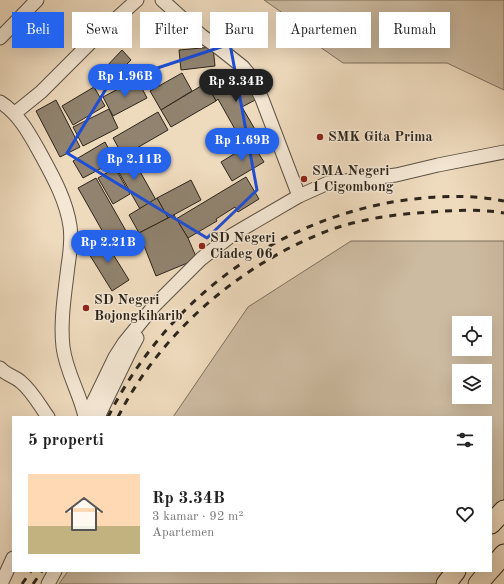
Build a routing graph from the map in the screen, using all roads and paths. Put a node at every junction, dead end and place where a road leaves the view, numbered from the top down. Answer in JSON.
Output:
{"nodes":[{"id":1,"x":37,"y":0,"type":"edge"},
{"id":2,"x":137,"y":0,"type":"edge"},
{"id":3,"x":162,"y":0,"type":"edge"},
{"id":4,"x":0,"y":38,"type":"edge"},
{"id":5,"x":0,"y":102,"type":"edge"},
{"id":6,"x":15,"y":113,"type":"junction"},
{"id":7,"x":504,"y":152,"type":"edge"},
{"id":8,"x":299,"y":196,"type":"junction"},
{"id":9,"x":172,"y":288,"type":"junction"},
{"id":10,"x":0,"y":368,"type":"edge"},
{"id":11,"x":47,"y":416,"type":"edge"},
{"id":12,"x":85,"y":416,"type":"edge"},
{"id":13,"x":85,"y":416,"type":"edge"},
{"id":14,"x":98,"y":416,"type":"edge"},
{"id":15,"x":504,"y":510,"type":"edge"},
{"id":16,"x":492,"y":523,"type":"edge"},
{"id":17,"x":504,"y":554,"type":"edge"},
{"id":18,"x":12,"y":560,"type":"edge"},
{"id":19,"x":492,"y":568,"type":"edge"},
{"id":20,"x":54,"y":572,"type":"edge"},
{"id":21,"x":455,"y":572,"type":"edge"},
{"id":22,"x":488,"y":572,"type":"edge"},
{"id":23,"x":504,"y":572,"type":"edge"},
{"id":24,"x":2,"y":584,"type":"edge"},
{"id":25,"x":48,"y":584,"type":"edge"},
{"id":26,"x":446,"y":584,"type":"edge"},
{"id":27,"x":478,"y":584,"type":"edge"},
{"id":28,"x":493,"y":584,"type":"edge"}],
"edges":[{"from":1,"to":4,"type":"street"},
{"from":2,"to":6,"type":"street"},
{"from":3,"to":8,"type":"street"},
{"from":5,"to":6,"type":"street"},
{"from":6,"to":12,"type":"street"},
{"from":7,"to":8,"type":"street"},
{"from":8,"to":9,"type":"street"},
{"from":9,"to":13,"type":"street"},
{"from":9,"to":14,"type":"street"},
{"from":10,"to":11,"type":"street"},
{"from":15,"to":16,"type":"highway"},
{"from":17,"to":19,"type":"highway"},
{"from":18,"to":24,"type":"street"},
{"from":20,"to":25,"type":"street"},
{"from":21,"to":26,"type":"highway"},
{"from":22,"to":27,"type":"highway"},
{"from":23,"to":28,"type":"highway"}]}
